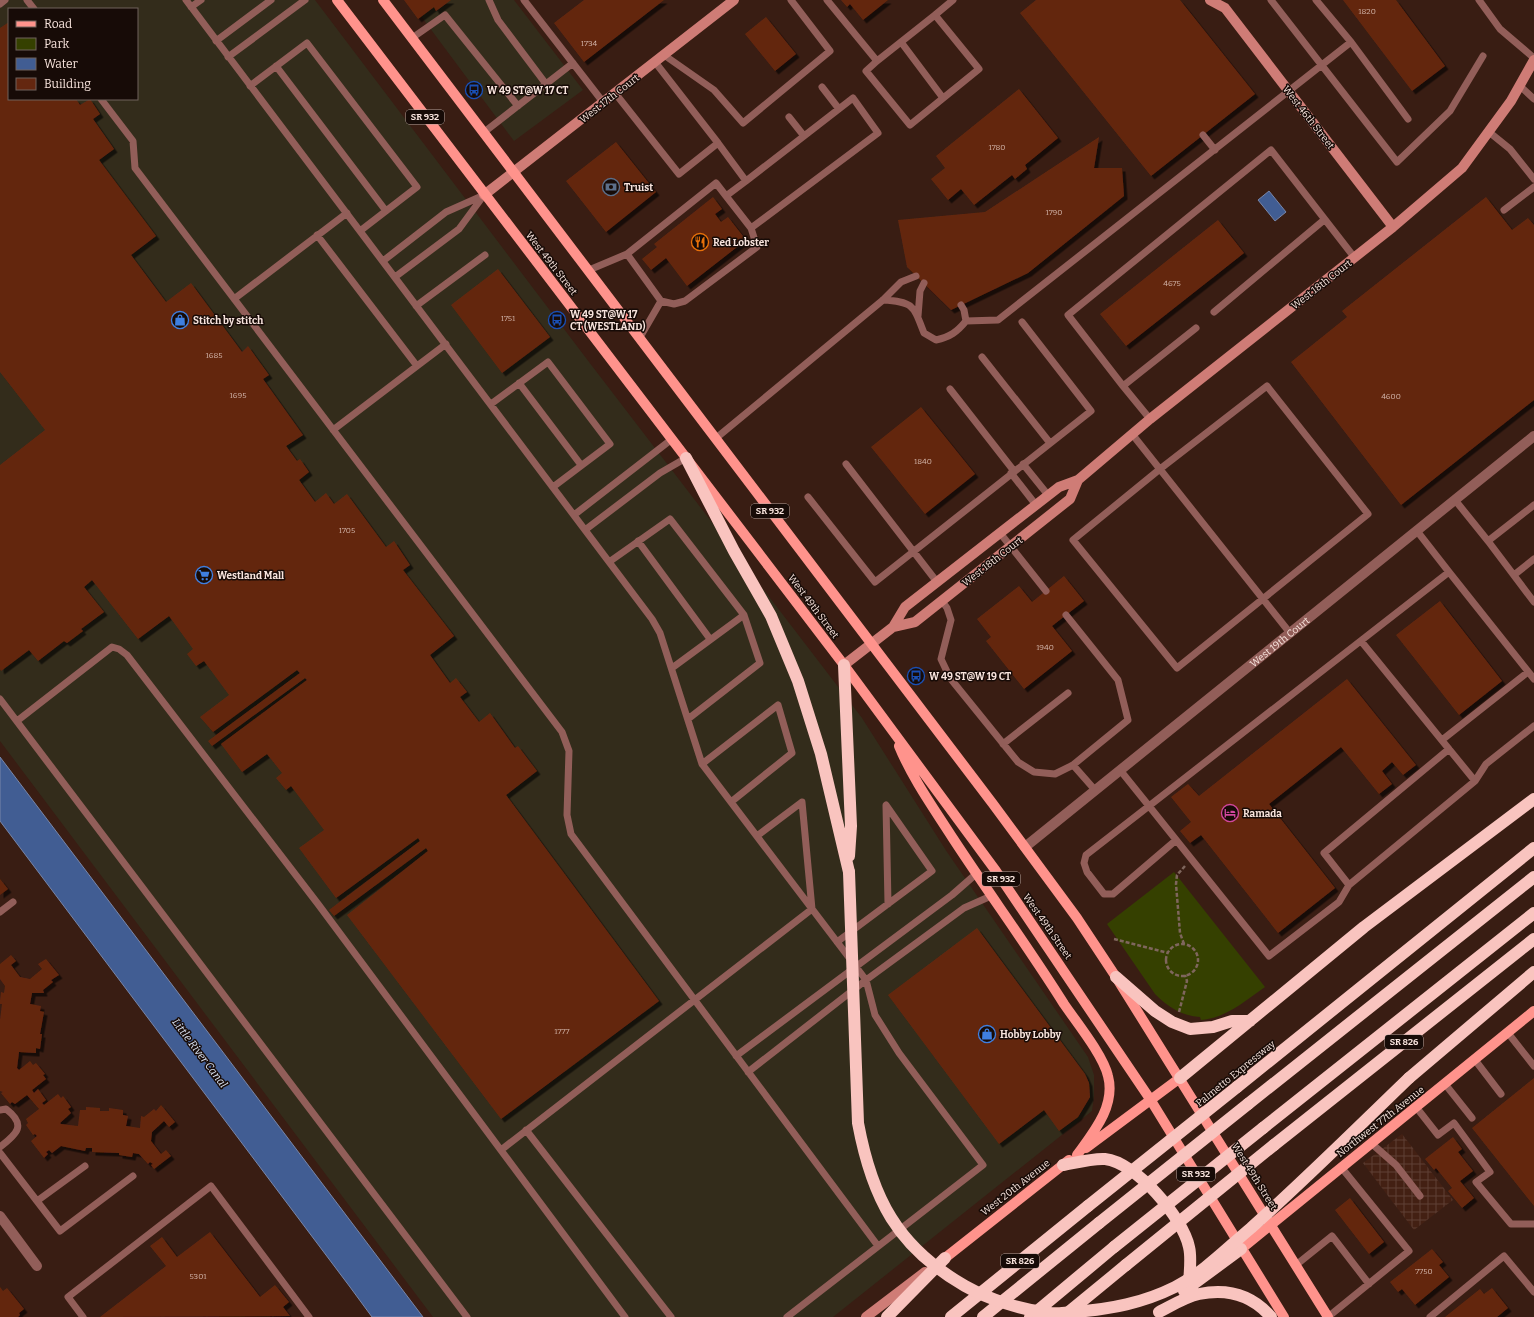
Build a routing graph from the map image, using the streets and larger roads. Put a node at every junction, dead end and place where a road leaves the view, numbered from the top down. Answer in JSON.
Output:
{"nodes":[{"id":1,"x":337,"y":0,"type":"edge"},
{"id":2,"x":383,"y":0,"type":"edge"},
{"id":3,"x":734,"y":0,"type":"edge"},
{"id":4,"x":1210,"y":0,"type":"edge"},
{"id":5,"x":1224,"y":4,"type":"edge"},
{"id":6,"x":1534,"y":59,"type":"edge"},
{"id":7,"x":513,"y":173,"type":"junction"},
{"id":8,"x":484,"y":195,"type":"junction"},
{"id":9,"x":1394,"y":227,"type":"junction"},
{"id":10,"x":1534,"y":436,"type":"edge"},
{"id":11,"x":686,"y":458,"type":"junction"},
{"id":12,"x":1078,"y":480,"type":"junction"},
{"id":13,"x":893,"y":627,"type":"junction"},
{"id":14,"x":871,"y":644,"type":"junction"},
{"id":15,"x":844,"y":665,"type":"junction"},
{"id":16,"x":892,"y":730,"type":"junction"},
{"id":17,"x":1534,"y":799,"type":"edge"},
{"id":18,"x":1025,"y":847,"type":"junction"},
{"id":19,"x":1534,"y":848,"type":"edge"},
{"id":20,"x":848,"y":872,"type":"junction"},
{"id":21,"x":1534,"y":877,"type":"edge"},
{"id":22,"x":1534,"y":913,"type":"edge"},
{"id":23,"x":1534,"y":939,"type":"edge"},
{"id":24,"x":1534,"y":972,"type":"edge"},
{"id":25,"x":1116,"y":977,"type":"junction"},
{"id":26,"x":1534,"y":1011,"type":"edge"},
{"id":27,"x":1250,"y":1021,"type":"junction"},
{"id":28,"x":1180,"y":1078,"type":"junction"},
{"id":29,"x":1150,"y":1099,"type":"junction"},
{"id":30,"x":1077,"y":1155,"type":"junction"},
{"id":31,"x":1062,"y":1165,"type":"junction"},
{"id":32,"x":0,"y":1216,"type":"edge"},
{"id":33,"x":1271,"y":1224,"type":"junction"},
{"id":34,"x":1241,"y":1249,"type":"junction"},
{"id":35,"x":945,"y":1258,"type":"junction"},
{"id":36,"x":37,"y":1266,"type":"dead end"},
{"id":37,"x":1189,"y":1287,"type":"junction"},
{"id":38,"x":1155,"y":1314,"type":"edge"},
{"id":39,"x":866,"y":1317,"type":"edge"},
{"id":40,"x":887,"y":1317,"type":"edge"},
{"id":41,"x":951,"y":1317,"type":"edge"},
{"id":42,"x":983,"y":1317,"type":"edge"},
{"id":43,"x":1030,"y":1317,"type":"edge"},
{"id":44,"x":1063,"y":1317,"type":"edge"},
{"id":45,"x":1271,"y":1317,"type":"edge"},
{"id":46,"x":1284,"y":1317,"type":"edge"},
{"id":47,"x":1328,"y":1317,"type":"edge"}],
"edges":[{"from":1,"to":8,"type":"main road","name":"West 49th Street","number":"SR 932"},
{"from":2,"to":7,"type":"main road","name":"West 49th Street","number":"SR 932"},
{"from":3,"to":7,"type":"street","name":"West 17th Court"},
{"from":4,"to":5,"type":"street","name":"West 46th Street"},
{"from":5,"to":9,"type":"street","name":"West 46th Street"},
{"from":6,"to":9,"type":"street","name":"West 18th Court"},
{"from":7,"to":8,"type":"street","name":"West 17th Court"},
{"from":7,"to":14,"type":"main road","name":"West 49th Street","number":"SR 932"},
{"from":8,"to":11,"type":"main road","name":"West 49th Street","number":"SR 932"},
{"from":9,"to":12,"type":"street","name":"West 18th Court"},
{"from":10,"to":18,"type":"street","name":"West 19th Court"},
{"from":11,"to":15,"type":"main road","name":"West 49th Street","number":"SR 932"},
{"from":11,"to":20,"type":"highway"},
{"from":12,"to":13,"type":"street","name":"West 18th Court"},
{"from":12,"to":13,"type":"street","name":"West 18th Court"},
{"from":13,"to":14,"type":"street","name":"West 18th Court"},
{"from":14,"to":15,"type":"street","name":"West 18th Court"},
{"from":14,"to":18,"type":"main road","name":"West 49th Street","number":"SR 932"},
{"from":15,"to":16,"type":"main road","name":"West 49th Street","number":"SR 932"},
{"from":15,"to":20,"type":"highway"},
{"from":16,"to":29,"type":"main road","name":"West 49th Street","number":"SR 932"},
{"from":16,"to":30,"type":"main road"},
{"from":17,"to":27,"type":"highway"},
{"from":18,"to":25,"type":"main road","name":"West 49th Street","number":"SR 932"},
{"from":19,"to":41,"type":"highway","name":"Palmetto Expressway","number":"SR 826","bridge":true},
{"from":20,"to":24,"type":"highway","bridge":true},
{"from":21,"to":42,"type":"highway","bridge":true},
{"from":22,"to":43,"type":"highway","bridge":true},
{"from":23,"to":44,"type":"highway","number":"SR 826","bridge":true},
{"from":25,"to":27,"type":"highway"},
{"from":25,"to":28,"type":"main road","name":"West 49th Street","number":"SR 932"},
{"from":26,"to":33,"type":"main road","name":"Northwest 77th Avenue"},
{"from":27,"to":28,"type":"highway"},
{"from":28,"to":29,"type":"main road","name":"West 20th Avenue"},
{"from":28,"to":33,"type":"main road","name":"West 49th Street","number":"SR 932"},
{"from":29,"to":30,"type":"main road","name":"West 20th Avenue"},
{"from":29,"to":34,"type":"main road","name":"West 49th Street","number":"SR 932"},
{"from":30,"to":31,"type":"main road","name":"West 20th Avenue"},
{"from":31,"to":35,"type":"main road","name":"West 20th Avenue"},
{"from":31,"to":37,"type":"highway"},
{"from":32,"to":36,"type":"street"},
{"from":33,"to":34,"type":"main road","name":"Northwest 77th Avenue"},
{"from":33,"to":47,"type":"main road","number":"SR 932"},
{"from":34,"to":37,"type":"highway"},
{"from":34,"to":46,"type":"main road","number":"SR 932"},
{"from":35,"to":39,"type":"street","name":"West 20th Avenue"},
{"from":35,"to":40,"type":"highway"},
{"from":37,"to":38,"type":"highway"},
{"from":38,"to":45,"type":"highway"}]}
